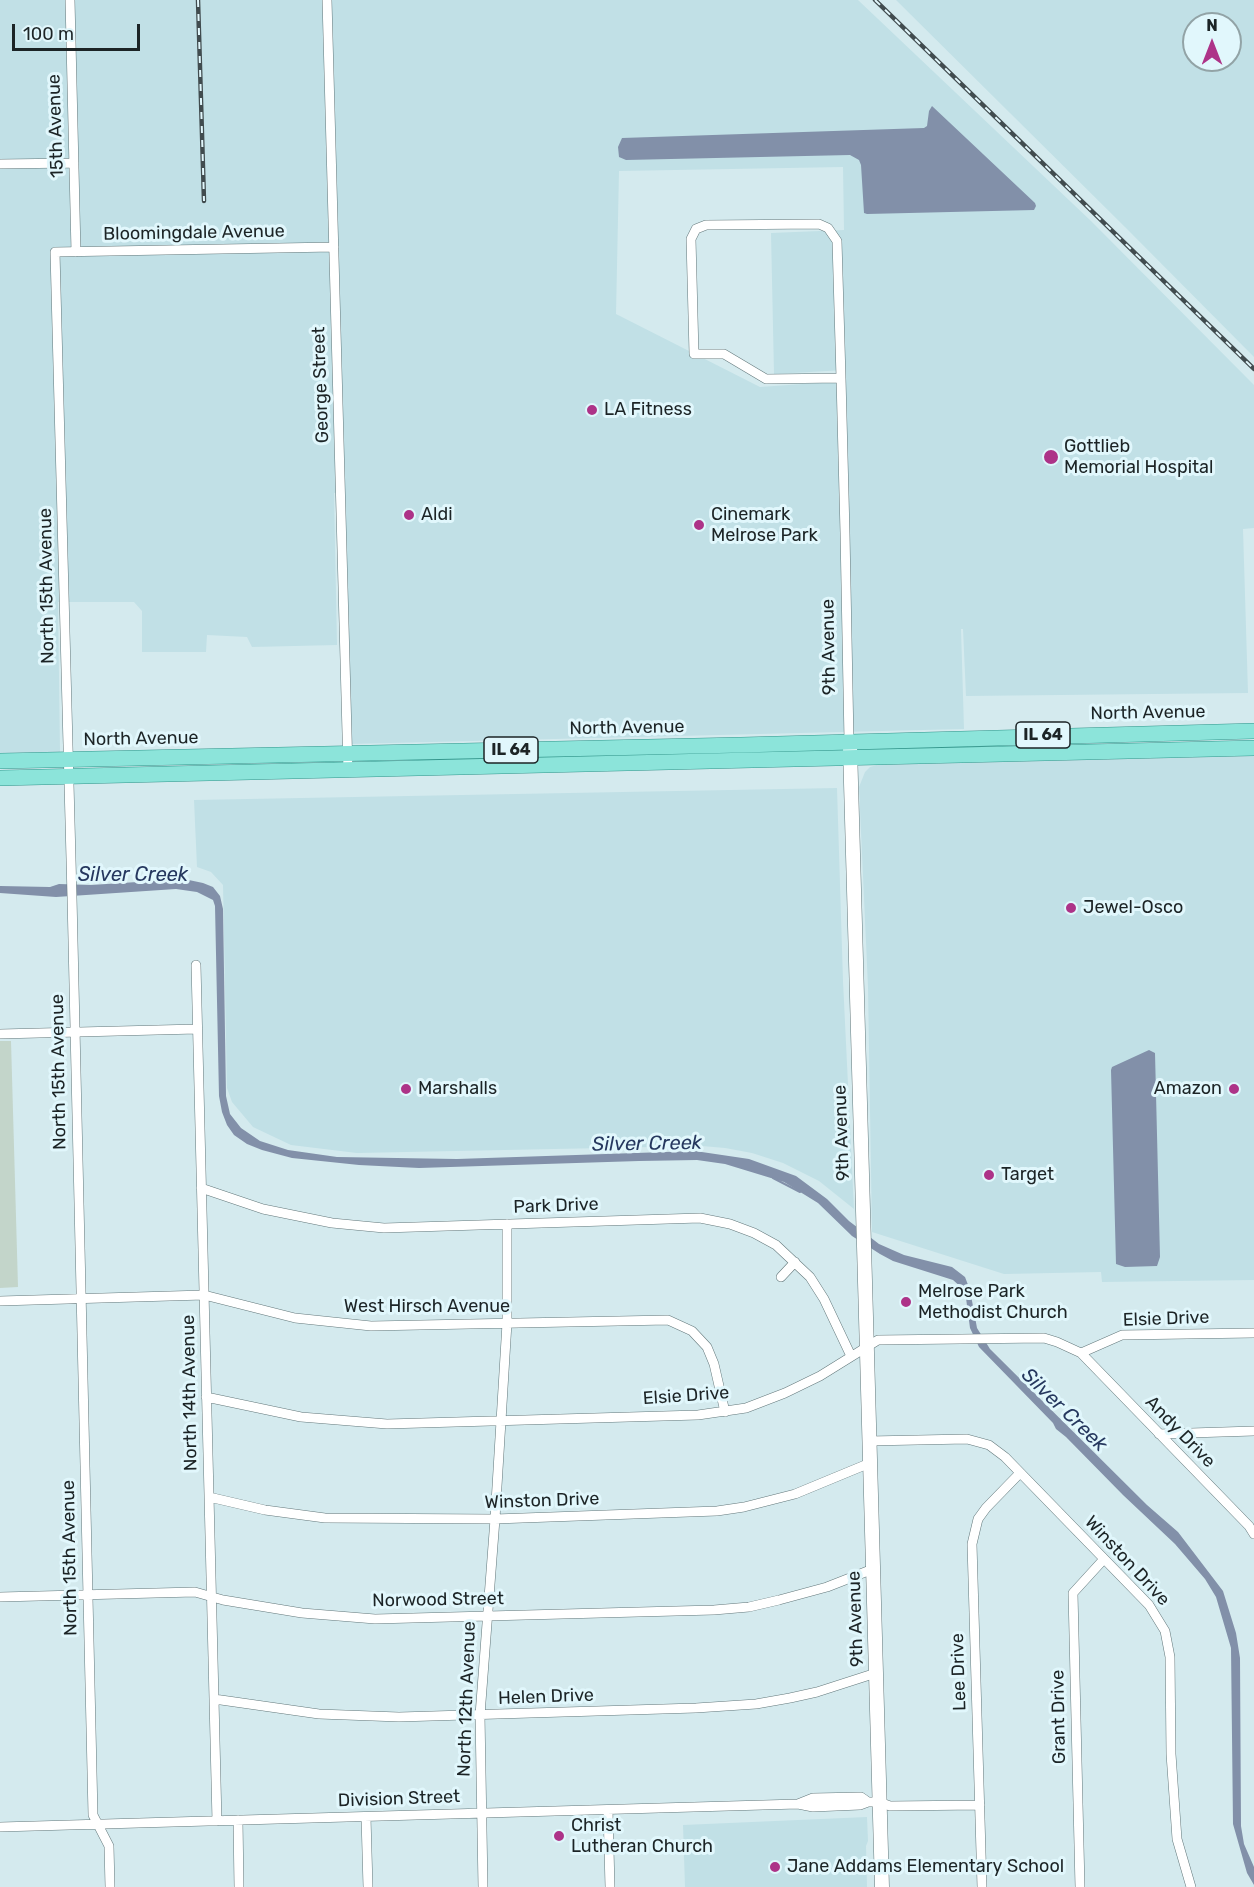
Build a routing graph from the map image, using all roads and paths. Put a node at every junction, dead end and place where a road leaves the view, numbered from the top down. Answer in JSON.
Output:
{"nodes":[{"id":1,"x":69,"y":0,"type":"edge"},
{"id":2,"x":327,"y":0,"type":"edge"},
{"id":3,"x":74,"y":163,"type":"junction"},
{"id":4,"x":0,"y":164,"type":"edge"},
{"id":5,"x":334,"y":247,"type":"junction"},
{"id":6,"x":55,"y":252,"type":"joint"},
{"id":7,"x":76,"y":252,"type":"junction"},
{"id":8,"x":841,"y":378,"type":"junction"},
{"id":9,"x":1254,"y":731,"type":"edge"},
{"id":10,"x":849,"y":741,"type":"junction"},
{"id":11,"x":1254,"y":748,"type":"edge"},
{"id":12,"x":348,"y":753,"type":"junction"},
{"id":13,"x":850,"y":758,"type":"junction"},
{"id":14,"x":68,"y":759,"type":"junction"},
{"id":15,"x":0,"y":761,"type":"edge"},
{"id":16,"x":348,"y":770,"type":"junction"},
{"id":17,"x":68,"y":776,"type":"junction"},
{"id":18,"x":0,"y":778,"type":"edge"},
{"id":19,"x":196,"y":965,"type":"dead end"},
{"id":20,"x":197,"y":1029,"type":"junction"},
{"id":21,"x":75,"y":1032,"type":"junction"},
{"id":22,"x":0,"y":1034,"type":"edge"},
{"id":23,"x":201,"y":1188,"type":"junction"},
{"id":24,"x":507,"y":1224,"type":"junction"},
{"id":25,"x":795,"y":1262,"type":"junction"},
{"id":26,"x":781,"y":1277,"type":"dead end"},
{"id":27,"x":204,"y":1295,"type":"junction"},
{"id":28,"x":80,"y":1300,"type":"junction"},
{"id":29,"x":0,"y":1301,"type":"edge"},
{"id":30,"x":507,"y":1323,"type":"junction"},
{"id":31,"x":1254,"y":1333,"type":"edge"},
{"id":32,"x":867,"y":1346,"type":"junction"},
{"id":33,"x":1081,"y":1353,"type":"junction"},
{"id":34,"x":851,"y":1356,"type":"junction"},
{"id":35,"x":206,"y":1397,"type":"junction"},
{"id":36,"x":724,"y":1412,"type":"junction"},
{"id":37,"x":501,"y":1421,"type":"junction"},
{"id":38,"x":1254,"y":1431,"type":"edge"},
{"id":39,"x":1159,"y":1434,"type":"junction"},
{"id":40,"x":869,"y":1441,"type":"junction"},
{"id":41,"x":870,"y":1463,"type":"junction"},
{"id":42,"x":1020,"y":1473,"type":"junction"},
{"id":43,"x":209,"y":1497,"type":"junction"},
{"id":44,"x":495,"y":1519,"type":"junction"},
{"id":45,"x":1252,"y":1529,"type":"edge"},
{"id":46,"x":1104,"y":1559,"type":"junction"},
{"id":47,"x":873,"y":1569,"type":"junction"},
{"id":48,"x":88,"y":1595,"type":"junction"},
{"id":49,"x":211,"y":1596,"type":"junction"},
{"id":50,"x":0,"y":1598,"type":"edge"},
{"id":51,"x":487,"y":1616,"type":"junction"},
{"id":52,"x":876,"y":1673,"type":"junction"},
{"id":53,"x":214,"y":1699,"type":"junction"},
{"id":54,"x":480,"y":1715,"type":"junction"},
{"id":55,"x":874,"y":1802,"type":"junction"},
{"id":56,"x":980,"y":1805,"type":"junction"},
{"id":57,"x":608,"y":1810,"type":"junction"},
{"id":58,"x":481,"y":1813,"type":"junction"},
{"id":59,"x":366,"y":1816,"type":"junction"},
{"id":60,"x":238,"y":1820,"type":"junction"},
{"id":61,"x":217,"y":1821,"type":"junction"},
{"id":62,"x":98,"y":1824,"type":"junction"},
{"id":63,"x":0,"y":1827,"type":"edge"},
{"id":64,"x":110,"y":1887,"type":"edge"},
{"id":65,"x":239,"y":1887,"type":"edge"},
{"id":66,"x":368,"y":1887,"type":"edge"},
{"id":67,"x":483,"y":1887,"type":"edge"},
{"id":68,"x":610,"y":1887,"type":"edge"},
{"id":69,"x":882,"y":1887,"type":"edge"},
{"id":70,"x":982,"y":1887,"type":"edge"},
{"id":71,"x":1080,"y":1887,"type":"edge"},
{"id":72,"x":1191,"y":1887,"type":"edge"}],
"edges":[{"from":1,"to":3,"type":"street","name":"15th Avenue"},
{"from":2,"to":5,"type":"street","name":"George Street"},
{"from":3,"to":4,"type":"street"},
{"from":3,"to":7,"type":"street","name":"15th Avenue"},
{"from":5,"to":7,"type":"street","name":"Bloomingdale Avenue"},
{"from":5,"to":12,"type":"street","name":"George Street"},
{"from":6,"to":7,"type":"street","name":"Bloomingdale Avenue"},
{"from":6,"to":14,"type":"street","name":"North 15th Avenue"},
{"from":8,"to":8,"type":"street","name":"9th Avenue"},
{"from":8,"to":10,"type":"street","name":"9th Avenue"},
{"from":9,"to":10,"type":"main road","name":"North Avenue","number":"IL 64"},
{"from":10,"to":12,"type":"main road","name":"North Avenue","number":"IL 64"},
{"from":10,"to":13,"type":"street","name":"9th Avenue"},
{"from":11,"to":13,"type":"main road","name":"North Avenue","number":"IL 64"},
{"from":12,"to":14,"type":"main road","name":"North Avenue","number":"IL 64"},
{"from":12,"to":16,"type":"street","name":"George Street"},
{"from":13,"to":16,"type":"main road","name":"North Avenue","number":"IL 64"},
{"from":13,"to":32,"type":"street","name":"9th Avenue"},
{"from":14,"to":15,"type":"main road","name":"North Avenue","number":"IL 64"},
{"from":14,"to":17,"type":"street","name":"North 15th Avenue"},
{"from":16,"to":17,"type":"main road","name":"North Avenue","number":"IL 64"},
{"from":17,"to":18,"type":"main road","name":"North Avenue","number":"IL 64"},
{"from":17,"to":21,"type":"street","name":"North 15th Avenue"},
{"from":19,"to":20,"type":"street","name":"North 14th Avenue"},
{"from":20,"to":21,"type":"street"},
{"from":20,"to":23,"type":"street","name":"North 14th Avenue"},
{"from":21,"to":22,"type":"street"},
{"from":21,"to":28,"type":"street","name":"North 15th Avenue"},
{"from":23,"to":24,"type":"street","name":"Park Drive"},
{"from":23,"to":27,"type":"street","name":"North 14th Avenue"},
{"from":24,"to":25,"type":"street","name":"Park Drive"},
{"from":24,"to":30,"type":"street","name":"North 12th Avenue"},
{"from":25,"to":26,"type":"street"},
{"from":25,"to":34,"type":"street","name":"Park Drive"},
{"from":27,"to":28,"type":"street","name":"West Hirsch Avenue"},
{"from":27,"to":30,"type":"street","name":"West Hirsch Avenue"},
{"from":27,"to":35,"type":"street","name":"North 14th Avenue"},
{"from":28,"to":29,"type":"street","name":"West Hirsch Avenue"},
{"from":28,"to":48,"type":"street","name":"North 15th Avenue"},
{"from":30,"to":36,"type":"street","name":"West Hirsch Avenue"},
{"from":30,"to":37,"type":"street","name":"North 12th Avenue"},
{"from":31,"to":33,"type":"street","name":"Elsie Drive"},
{"from":32,"to":33,"type":"street","name":"Elsie Drive"},
{"from":32,"to":34,"type":"street","name":"Elsie Drive"},
{"from":32,"to":40,"type":"street","name":"9th Avenue"},
{"from":33,"to":39,"type":"street","name":"Andy Drive"},
{"from":34,"to":36,"type":"street","name":"Elsie Drive"},
{"from":35,"to":37,"type":"street","name":"Elsie Drive"},
{"from":35,"to":43,"type":"street","name":"North 14th Avenue"},
{"from":36,"to":37,"type":"street","name":"Elsie Drive"},
{"from":37,"to":44,"type":"street","name":"North 12th Avenue"},
{"from":38,"to":39,"type":"street"},
{"from":39,"to":45,"type":"street","name":"Andy Drive"},
{"from":40,"to":41,"type":"street","name":"9th Avenue"},
{"from":40,"to":42,"type":"street","name":"Winston Drive"},
{"from":41,"to":44,"type":"street","name":"Winston Drive"},
{"from":41,"to":47,"type":"street","name":"9th Avenue"},
{"from":42,"to":46,"type":"street","name":"Winston Drive"},
{"from":42,"to":56,"type":"street","name":"Lee Drive"},
{"from":43,"to":44,"type":"street","name":"Winston Drive"},
{"from":43,"to":49,"type":"street","name":"North 14th Avenue"},
{"from":44,"to":51,"type":"street","name":"North 12th Avenue"},
{"from":46,"to":71,"type":"street","name":"Grant Drive"},
{"from":46,"to":72,"type":"street","name":"Winston Drive"},
{"from":47,"to":51,"type":"street","name":"Norwood Street"},
{"from":47,"to":52,"type":"street","name":"9th Avenue"},
{"from":48,"to":49,"type":"street","name":"Norwood Street"},
{"from":48,"to":50,"type":"street","name":"Norwood Street"},
{"from":48,"to":62,"type":"street","name":"North 15th Avenue"},
{"from":49,"to":51,"type":"street","name":"Norwood Street"},
{"from":49,"to":53,"type":"street","name":"North 14th Avenue"},
{"from":51,"to":54,"type":"street","name":"North 12th Avenue"},
{"from":52,"to":54,"type":"street","name":"Helen Drive"},
{"from":52,"to":55,"type":"street","name":"9th Avenue"},
{"from":53,"to":54,"type":"street","name":"Helen Drive"},
{"from":53,"to":61,"type":"street","name":"North 14th Avenue"},
{"from":54,"to":58,"type":"street","name":"North 12th Avenue"},
{"from":55,"to":56,"type":"street","name":"Division Street"},
{"from":55,"to":57,"type":"street","name":"Division Street"},
{"from":55,"to":69,"type":"street","name":"9th Avenue"},
{"from":56,"to":70,"type":"street","name":"Lee Drive"},
{"from":57,"to":58,"type":"street","name":"Division Street"},
{"from":57,"to":68,"type":"street"},
{"from":58,"to":59,"type":"street","name":"Division Street"},
{"from":58,"to":67,"type":"street","name":"North 12th Avenue"},
{"from":59,"to":60,"type":"street","name":"Division Street"},
{"from":59,"to":66,"type":"street"},
{"from":60,"to":61,"type":"street","name":"Division Street"},
{"from":60,"to":65,"type":"street"},
{"from":61,"to":62,"type":"street","name":"Division Street"},
{"from":62,"to":63,"type":"street","name":"Division Street"},
{"from":62,"to":64,"type":"street","name":"North 15th Avenue"}]}
